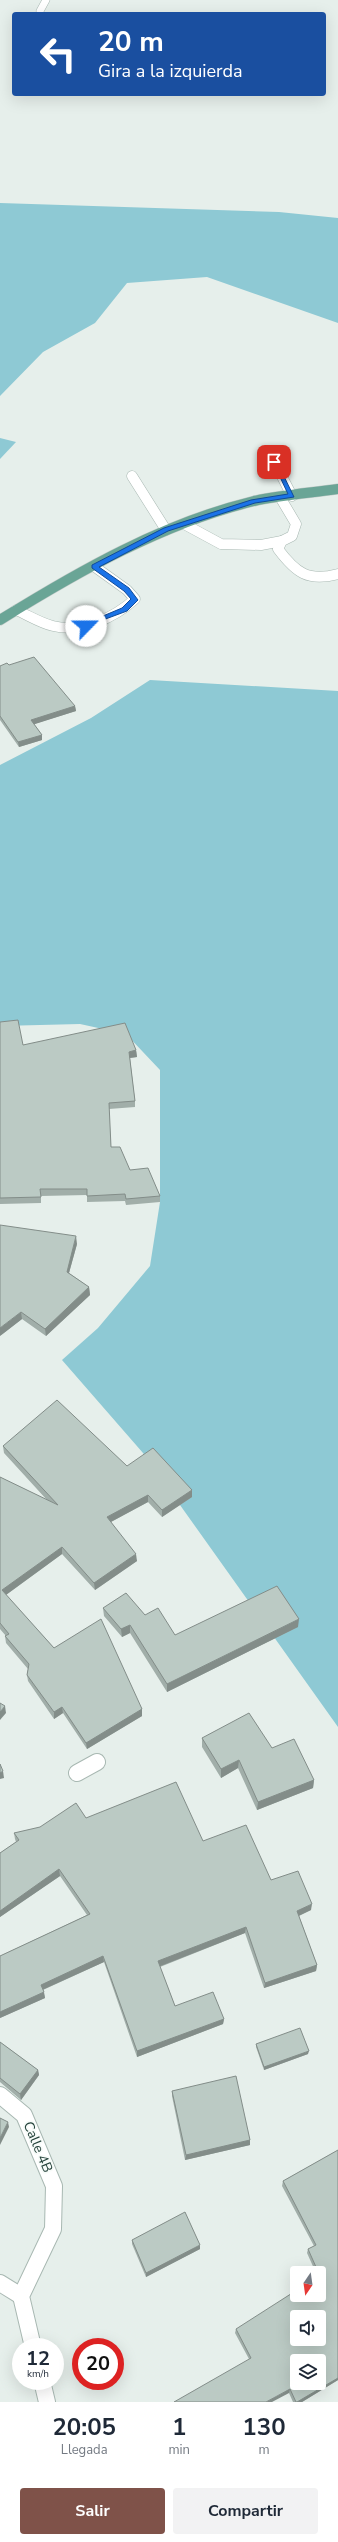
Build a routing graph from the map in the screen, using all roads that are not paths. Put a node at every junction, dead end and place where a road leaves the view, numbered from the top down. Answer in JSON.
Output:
{"nodes":[{"id":1,"x":46,"y":0,"type":"edge"},
{"id":2,"x":40,"y":10,"type":"dead end"},
{"id":3,"x":274,"y":462,"type":"dead end"},
{"id":4,"x":132,"y":476,"type":"dead end"},
{"id":5,"x":338,"y":489,"type":"edge"},
{"id":6,"x":292,"y":496,"type":"junction"},
{"id":7,"x":280,"y":497,"type":"junction"},
{"id":8,"x":184,"y":524,"type":"junction"},
{"id":9,"x":166,"y":530,"type":"junction"},
{"id":10,"x":282,"y":542,"type":"junction"},
{"id":11,"x":95,"y":567,"type":"junction"},
{"id":12,"x":338,"y":574,"type":"edge"},
{"id":13,"x":16,"y":610,"type":"junction"},
{"id":14,"x":0,"y":620,"type":"edge"},
{"id":15,"x":97,"y":1762,"type":"dead end"},
{"id":16,"x":77,"y":1773,"type":"dead end"},
{"id":17,"x":0,"y":2095,"type":"edge"},
{"id":18,"x":0,"y":2283,"type":"edge"},
{"id":19,"x":21,"y":2296,"type":"junction"},
{"id":20,"x":32,"y":2338,"type":"edge"},
{"id":21,"x":44,"y":2390,"type":"edge"},
{"id":22,"x":46,"y":2402,"type":"edge"}],
"edges":[{"from":1,"to":2,"type":"street"},
{"from":3,"to":6,"type":"street"},
{"from":4,"to":9,"type":"street"},
{"from":5,"to":6,"type":"main road"},
{"from":6,"to":7,"type":"main road"},
{"from":7,"to":8,"type":"main road"},
{"from":7,"to":10,"type":"street"},
{"from":8,"to":9,"type":"main road"},
{"from":8,"to":10,"type":"street"},
{"from":9,"to":11,"type":"main road"},
{"from":10,"to":12,"type":"street"},
{"from":11,"to":13,"type":"main road"},
{"from":11,"to":13,"type":"street"},
{"from":13,"to":14,"type":"main road"},
{"from":15,"to":16,"type":"street"},
{"from":17,"to":19,"type":"street","name":"Calle 4B"},
{"from":18,"to":19,"type":"street"},
{"from":19,"to":20,"type":"street"},
{"from":21,"to":22,"type":"street"}]}
